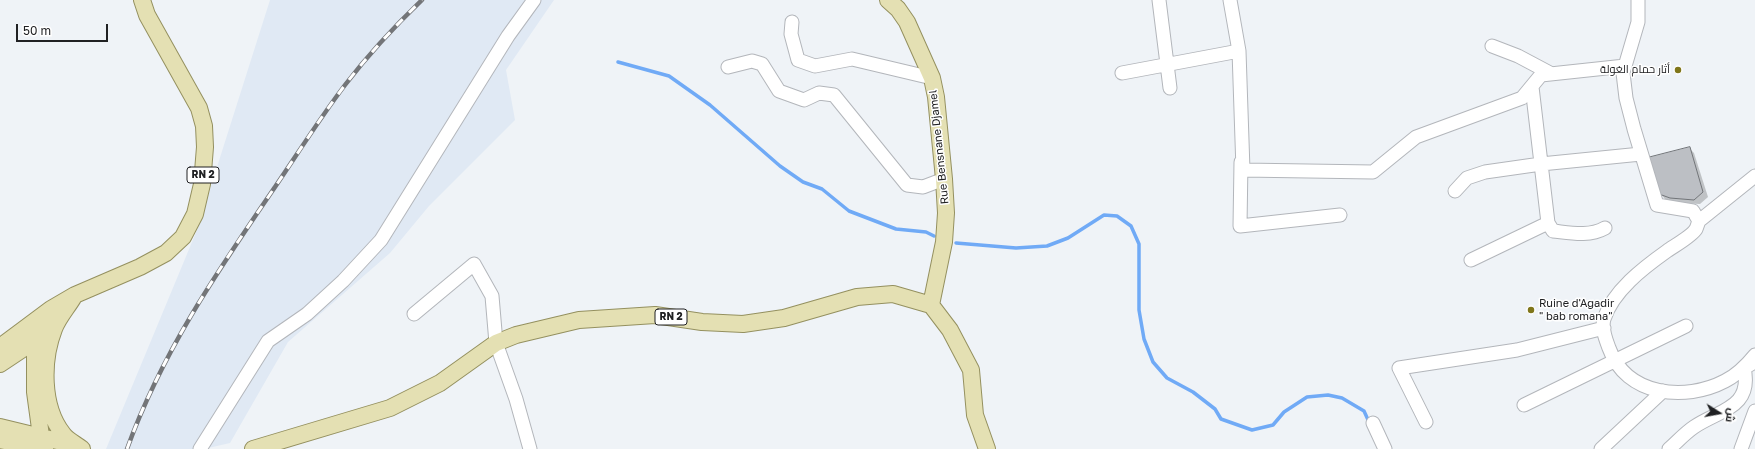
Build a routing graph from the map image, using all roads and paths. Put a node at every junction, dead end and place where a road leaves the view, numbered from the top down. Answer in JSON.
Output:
{"nodes":[{"id":1,"x":142,"y":0,"type":"edge"},
{"id":2,"x":534,"y":0,"type":"edge"},
{"id":3,"x":888,"y":0,"type":"edge"},
{"id":4,"x":1159,"y":0,"type":"edge"},
{"id":5,"x":1230,"y":0,"type":"edge"},
{"id":6,"x":1638,"y":0,"type":"edge"},
{"id":7,"x":792,"y":22,"type":"dead end"},
{"id":8,"x":1492,"y":46,"type":"dead end"},
{"id":9,"x":1239,"y":51,"type":"junction"},
{"id":10,"x":1167,"y":65,"type":"junction"},
{"id":11,"x":1625,"y":66,"type":"junction"},
{"id":12,"x":728,"y":67,"type":"dead end"},
{"id":13,"x":1122,"y":73,"type":"dead end"},
{"id":14,"x":1550,"y":73,"type":"junction"},
{"id":15,"x":932,"y":78,"type":"junction"},
{"id":16,"x":1532,"y":87,"type":"junction"},
{"id":17,"x":1170,"y":88,"type":"dead end"},
{"id":18,"x":1641,"y":154,"type":"junction"},
{"id":19,"x":1241,"y":156,"type":"junction"},
{"id":20,"x":1541,"y":164,"type":"junction"},
{"id":21,"x":1755,"y":176,"type":"edge"},
{"id":22,"x":944,"y":180,"type":"junction"},
{"id":23,"x":1455,"y":191,"type":"dead end"},
{"id":24,"x":1340,"y":214,"type":"dead end"},
{"id":25,"x":1699,"y":221,"type":"junction"},
{"id":26,"x":1548,"y":223,"type":"junction"},
{"id":27,"x":1605,"y":228,"type":"dead end"},
{"id":28,"x":1471,"y":260,"type":"dead end"},
{"id":29,"x":75,"y":295,"type":"junction"},
{"id":30,"x":930,"y":305,"type":"junction"},
{"id":31,"x":51,"y":309,"type":"junction"},
{"id":32,"x":414,"y":314,"type":"dead end"},
{"id":33,"x":1686,"y":326,"type":"dead end"},
{"id":34,"x":54,"y":328,"type":"junction"},
{"id":35,"x":1604,"y":328,"type":"junction"},
{"id":36,"x":39,"y":338,"type":"junction"},
{"id":37,"x":496,"y":343,"type":"junction"},
{"id":38,"x":0,"y":347,"type":"edge"},
{"id":39,"x":1755,"y":355,"type":"edge"},
{"id":40,"x":1616,"y":361,"type":"junction"},
{"id":41,"x":0,"y":364,"type":"edge"},
{"id":42,"x":1750,"y":365,"type":"edge"},
{"id":43,"x":1663,"y":391,"type":"junction"},
{"id":44,"x":1524,"y":405,"type":"dead end"},
{"id":45,"x":1755,"y":411,"type":"edge"},
{"id":46,"x":1426,"y":422,"type":"dead end"},
{"id":47,"x":1373,"y":423,"type":"dead end"},
{"id":48,"x":0,"y":427,"type":"edge"},
{"id":49,"x":0,"y":440,"type":"edge"},
{"id":50,"x":44,"y":446,"type":"edge"},
{"id":51,"x":271,"y":446,"type":"edge"},
{"id":52,"x":80,"y":448,"type":"edge"},
{"id":53,"x":200,"y":449,"type":"edge"},
{"id":54,"x":253,"y":449,"type":"edge"},
{"id":55,"x":530,"y":449,"type":"edge"},
{"id":56,"x":987,"y":449,"type":"edge"},
{"id":57,"x":1385,"y":449,"type":"edge"},
{"id":58,"x":1601,"y":449,"type":"edge"},
{"id":59,"x":1668,"y":449,"type":"edge"},
{"id":60,"x":1741,"y":449,"type":"edge"}],
"edges":[{"from":1,"to":29,"type":"main road","number":"RN 2"},
{"from":2,"to":53,"type":"street"},
{"from":3,"to":15,"type":"main road","name":"Rue Bensnane Djamel"},
{"from":4,"to":10,"type":"street"},
{"from":5,"to":9,"type":"street"},
{"from":6,"to":11,"type":"street"},
{"from":7,"to":15,"type":"street"},
{"from":8,"to":14,"type":"street"},
{"from":9,"to":10,"type":"street"},
{"from":9,"to":19,"type":"street"},
{"from":10,"to":13,"type":"street"},
{"from":10,"to":17,"type":"street"},
{"from":11,"to":14,"type":"street"},
{"from":11,"to":18,"type":"street"},
{"from":12,"to":22,"type":"street"},
{"from":14,"to":16,"type":"street"},
{"from":15,"to":22,"type":"main road","name":"Rue Bensnane Djamel"},
{"from":16,"to":19,"type":"street"},
{"from":16,"to":20,"type":"street"},
{"from":18,"to":20,"type":"street"},
{"from":18,"to":25,"type":"street"},
{"from":19,"to":24,"type":"street"},
{"from":20,"to":23,"type":"street"},
{"from":20,"to":26,"type":"street"},
{"from":21,"to":25,"type":"street"},
{"from":22,"to":30,"type":"main road","name":"Rue Bensnane Djamel"},
{"from":25,"to":35,"type":"street"},
{"from":26,"to":27,"type":"street"},
{"from":26,"to":28,"type":"street"},
{"from":29,"to":31,"type":"main road","number":"RN 2"},
{"from":29,"to":34,"type":"main road"},
{"from":30,"to":37,"type":"main road","number":"RN 2"},
{"from":30,"to":56,"type":"main road"},
{"from":31,"to":36,"type":"main road"},
{"from":31,"to":38,"type":"main road"},
{"from":32,"to":37,"type":"street"},
{"from":33,"to":40,"type":"street"},
{"from":34,"to":36,"type":"main road"},
{"from":34,"to":52,"type":"main road"},
{"from":35,"to":40,"type":"street"},
{"from":35,"to":46,"type":"street"},
{"from":36,"to":41,"type":"main road"},
{"from":36,"to":50,"type":"main road"},
{"from":37,"to":51,"type":"main road","number":"RN 2"},
{"from":37,"to":55,"type":"street"},
{"from":39,"to":42,"type":"street"},
{"from":40,"to":43,"type":"street"},
{"from":40,"to":44,"type":"street"},
{"from":42,"to":43,"type":"street"},
{"from":42,"to":59,"type":"street"},
{"from":43,"to":58,"type":"street"},
{"from":45,"to":60,"type":"street"},
{"from":47,"to":57,"type":"street"},
{"from":48,"to":50,"type":"main road"},
{"from":49,"to":50,"type":"main road"},
{"from":50,"to":52,"type":"main road"},
{"from":51,"to":54,"type":"main road","number":"RN 2"}]}
